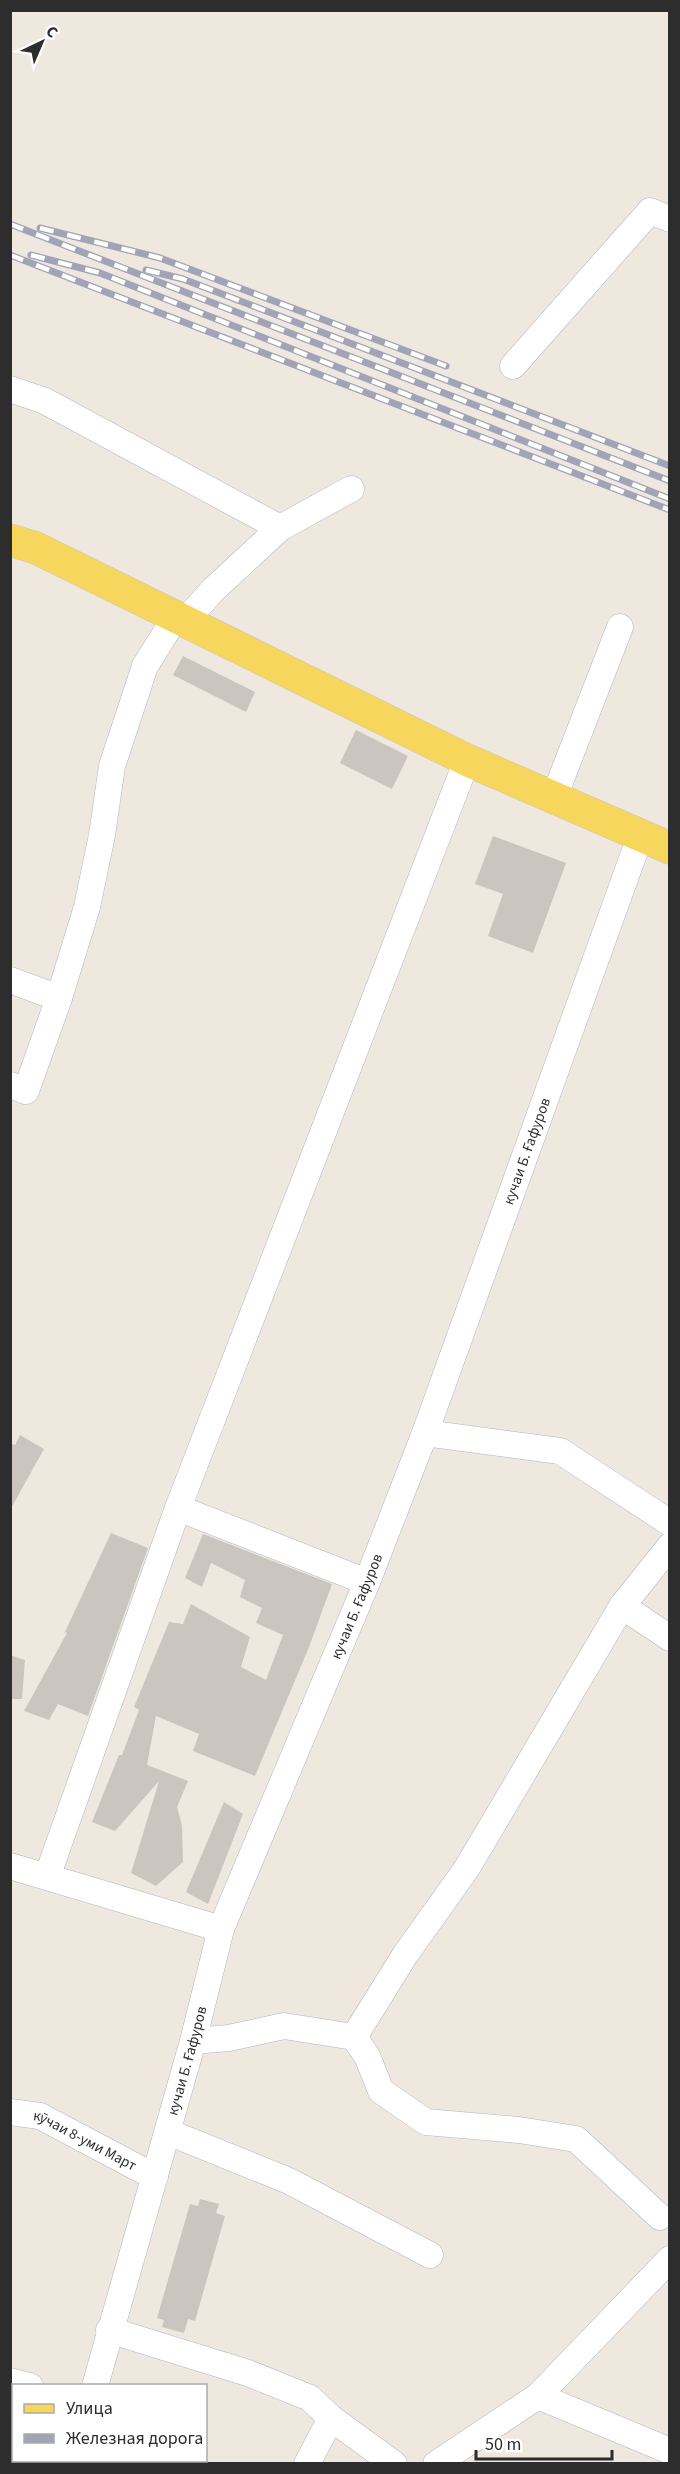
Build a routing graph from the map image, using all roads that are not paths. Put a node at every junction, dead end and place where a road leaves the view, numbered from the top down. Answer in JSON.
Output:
{"nodes":[{"id":1,"x":669,"y":219,"type":"edge"},
{"id":2,"x":513,"y":366,"type":"dead end"},
{"id":3,"x":10,"y":389,"type":"edge"},
{"id":4,"x":351,"y":489,"type":"dead end"},
{"id":5,"x":280,"y":528,"type":"junction"},
{"id":6,"x":10,"y":540,"type":"edge"},
{"id":7,"x":179,"y":620,"type":"junction"},
{"id":8,"x":620,"y":627,"type":"dead end"},
{"id":9,"x":467,"y":760,"type":"junction"},
{"id":10,"x":554,"y":797,"type":"junction"},
{"id":11,"x":641,"y":834,"type":"junction"},
{"id":12,"x":669,"y":848,"type":"edge"},
{"id":13,"x":10,"y":980,"type":"edge"},
{"id":14,"x":59,"y":998,"type":"junction"},
{"id":15,"x":10,"y":1085,"type":"edge"},
{"id":16,"x":425,"y":1433,"type":"junction"},
{"id":17,"x":178,"y":1508,"type":"junction"},
{"id":18,"x":669,"y":1523,"type":"edge"},
{"id":19,"x":669,"y":1546,"type":"edge"},
{"id":20,"x":367,"y":1582,"type":"junction"},
{"id":21,"x":622,"y":1606,"type":"junction"},
{"id":22,"x":669,"y":1638,"type":"edge"},
{"id":23,"x":10,"y":1866,"type":"edge"},
{"id":24,"x":47,"y":1877,"type":"junction"},
{"id":25,"x":221,"y":1929,"type":"junction"},
{"id":26,"x":354,"y":2037,"type":"junction"},
{"id":27,"x":193,"y":2041,"type":"junction"},
{"id":28,"x":10,"y":2112,"type":"edge"},
{"id":29,"x":168,"y":2132,"type":"junction"},
{"id":30,"x":155,"y":2177,"type":"junction"},
{"id":31,"x":660,"y":2217,"type":"dead end"},
{"id":32,"x":430,"y":2255,"type":"dead end"},
{"id":33,"x":669,"y":2259,"type":"edge"},
{"id":34,"x":109,"y":2330,"type":"junction"},
{"id":35,"x":10,"y":2381,"type":"edge"},
{"id":36,"x":25,"y":2384,"type":"edge"},
{"id":37,"x":95,"y":2384,"type":"edge"},
{"id":38,"x":538,"y":2396,"type":"junction"},
{"id":39,"x":331,"y":2418,"type":"junction"},
{"id":40,"x":669,"y":2451,"type":"edge"},
{"id":41,"x":307,"y":2463,"type":"edge"},
{"id":42,"x":394,"y":2463,"type":"edge"},
{"id":43,"x":436,"y":2463,"type":"edge"}],
"edges":[{"from":1,"to":2,"type":"street"},
{"from":3,"to":5,"type":"street"},
{"from":4,"to":5,"type":"street"},
{"from":5,"to":7,"type":"street"},
{"from":6,"to":7,"type":"main road"},
{"from":7,"to":9,"type":"main road"},
{"from":7,"to":14,"type":"street"},
{"from":8,"to":10,"type":"street"},
{"from":9,"to":10,"type":"main road"},
{"from":9,"to":17,"type":"street"},
{"from":10,"to":11,"type":"main road"},
{"from":11,"to":12,"type":"main road"},
{"from":11,"to":16,"type":"street","name":"кучаи Б. Ғафуров"},
{"from":13,"to":14,"type":"street"},
{"from":14,"to":15,"type":"street"},
{"from":16,"to":18,"type":"street"},
{"from":16,"to":20,"type":"street","name":"кучаи Б. Ғафуров"},
{"from":17,"to":20,"type":"street"},
{"from":17,"to":24,"type":"street"},
{"from":19,"to":21,"type":"street"},
{"from":20,"to":25,"type":"street","name":"кучаи Б. Ғафуров"},
{"from":21,"to":22,"type":"street"},
{"from":21,"to":26,"type":"street"},
{"from":23,"to":24,"type":"street"},
{"from":24,"to":25,"type":"street"},
{"from":25,"to":27,"type":"street","name":"кучаи Б. Ғафуров"},
{"from":26,"to":27,"type":"street"},
{"from":26,"to":31,"type":"street"},
{"from":27,"to":29,"type":"street","name":"кучаи Б. Ғафуров"},
{"from":28,"to":30,"type":"street","name":"кӯчаи 8-уми Март"},
{"from":29,"to":30,"type":"street","name":"кучаи Б. Ғафуров"},
{"from":29,"to":32,"type":"street"},
{"from":30,"to":34,"type":"street","name":"кучаи Б. Ғафуров"},
{"from":33,"to":38,"type":"street"},
{"from":34,"to":37,"type":"street","name":"кучаи Б. Ғафуров"},
{"from":34,"to":39,"type":"street"},
{"from":35,"to":36,"type":"street"},
{"from":38,"to":40,"type":"street"},
{"from":38,"to":43,"type":"street"},
{"from":39,"to":41,"type":"street"},
{"from":39,"to":42,"type":"street"}]}
